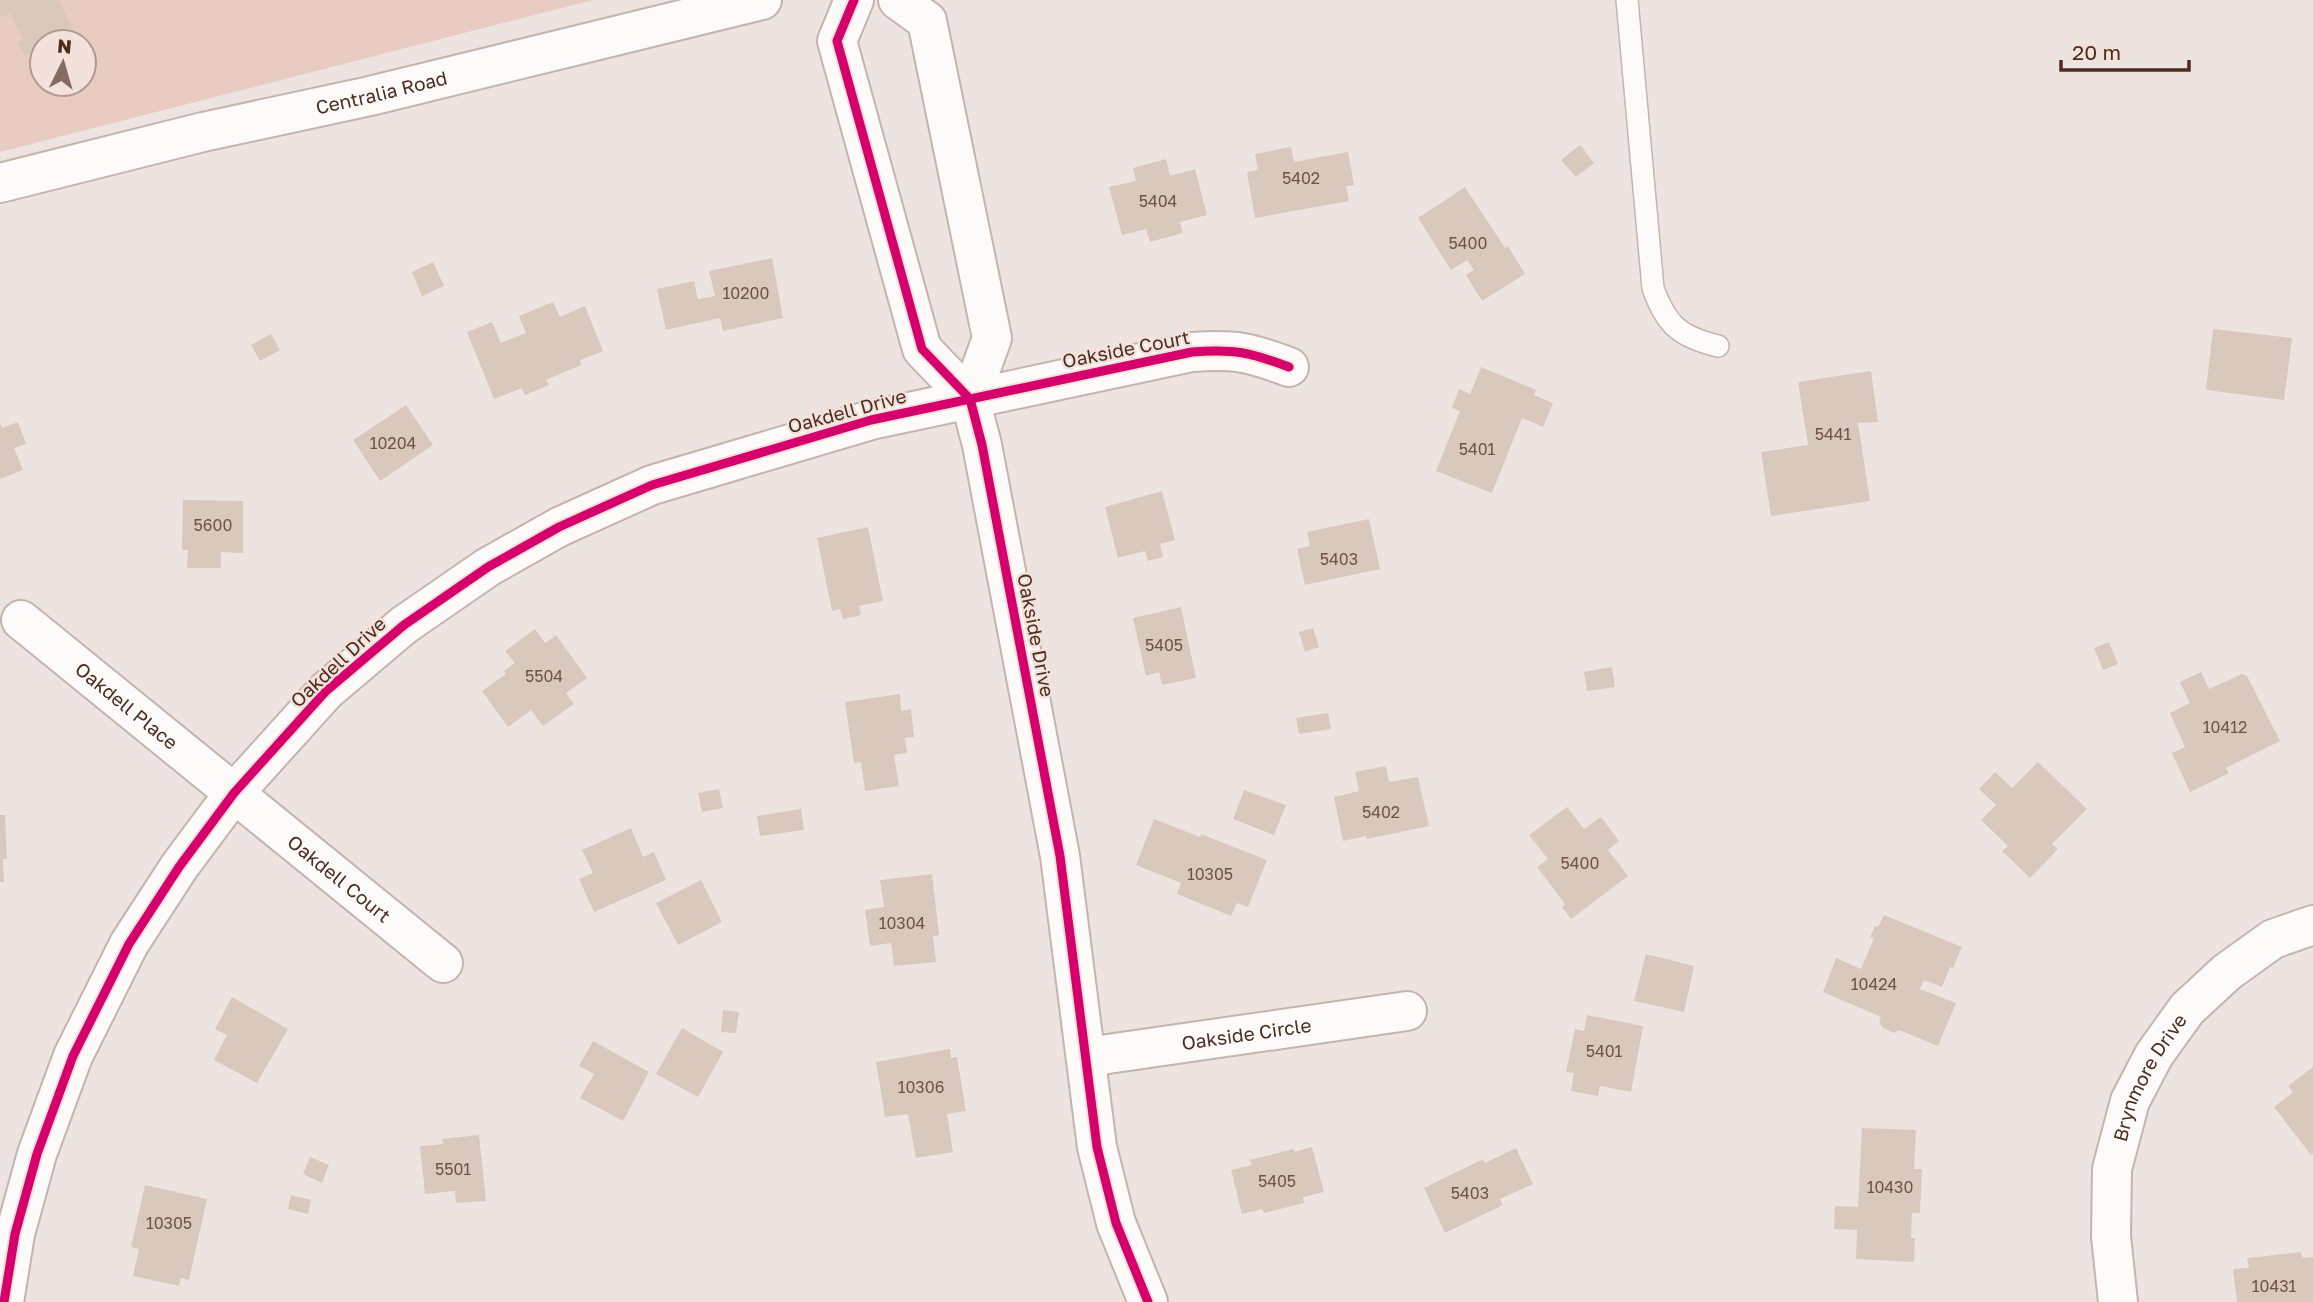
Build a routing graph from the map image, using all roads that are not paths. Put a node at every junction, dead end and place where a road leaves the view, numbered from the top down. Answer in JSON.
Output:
{"nodes":[{"id":1,"x":762,"y":0,"type":"edge"},
{"id":2,"x":854,"y":0,"type":"edge"},
{"id":3,"x":898,"y":0,"type":"edge"},
{"id":4,"x":1628,"y":0,"type":"edge"},
{"id":5,"x":0,"y":183,"type":"edge"},
{"id":6,"x":1718,"y":346,"type":"dead end"},
{"id":7,"x":1289,"y":367,"type":"dead end"},
{"id":8,"x":970,"y":399,"type":"junction"},
{"id":9,"x":21,"y":620,"type":"dead end"},
{"id":10,"x":234,"y":793,"type":"junction"},
{"id":11,"x":2313,"y":925,"type":"edge"},
{"id":12,"x":443,"y":963,"type":"dead end"},
{"id":13,"x":1407,"y":1011,"type":"dead end"},
{"id":14,"x":1087,"y":1057,"type":"junction"},
{"id":15,"x":4,"y":1302,"type":"edge"},
{"id":16,"x":1147,"y":1302,"type":"edge"},
{"id":17,"x":2118,"y":1302,"type":"edge"}],
"edges":[{"from":1,"to":5,"type":"street","name":"Centralia Road"},
{"from":2,"to":8,"type":"street","name":"Oakside Drive"},
{"from":3,"to":8,"type":"street"},
{"from":4,"to":6,"type":"lane"},
{"from":7,"to":8,"type":"street","name":"Oakside Court"},
{"from":8,"to":10,"type":"street","name":"Oakdell Drive"},
{"from":8,"to":14,"type":"street","name":"Oakside Drive"},
{"from":9,"to":10,"type":"street","name":"Oakdell Place"},
{"from":10,"to":12,"type":"street","name":"Oakdell Court"},
{"from":10,"to":15,"type":"street","name":"Oakdell Drive"},
{"from":11,"to":17,"type":"street","name":"Brynmore Drive"},
{"from":13,"to":14,"type":"street","name":"Oakside Circle"},
{"from":14,"to":16,"type":"street","name":"Oakside Drive"}]}
